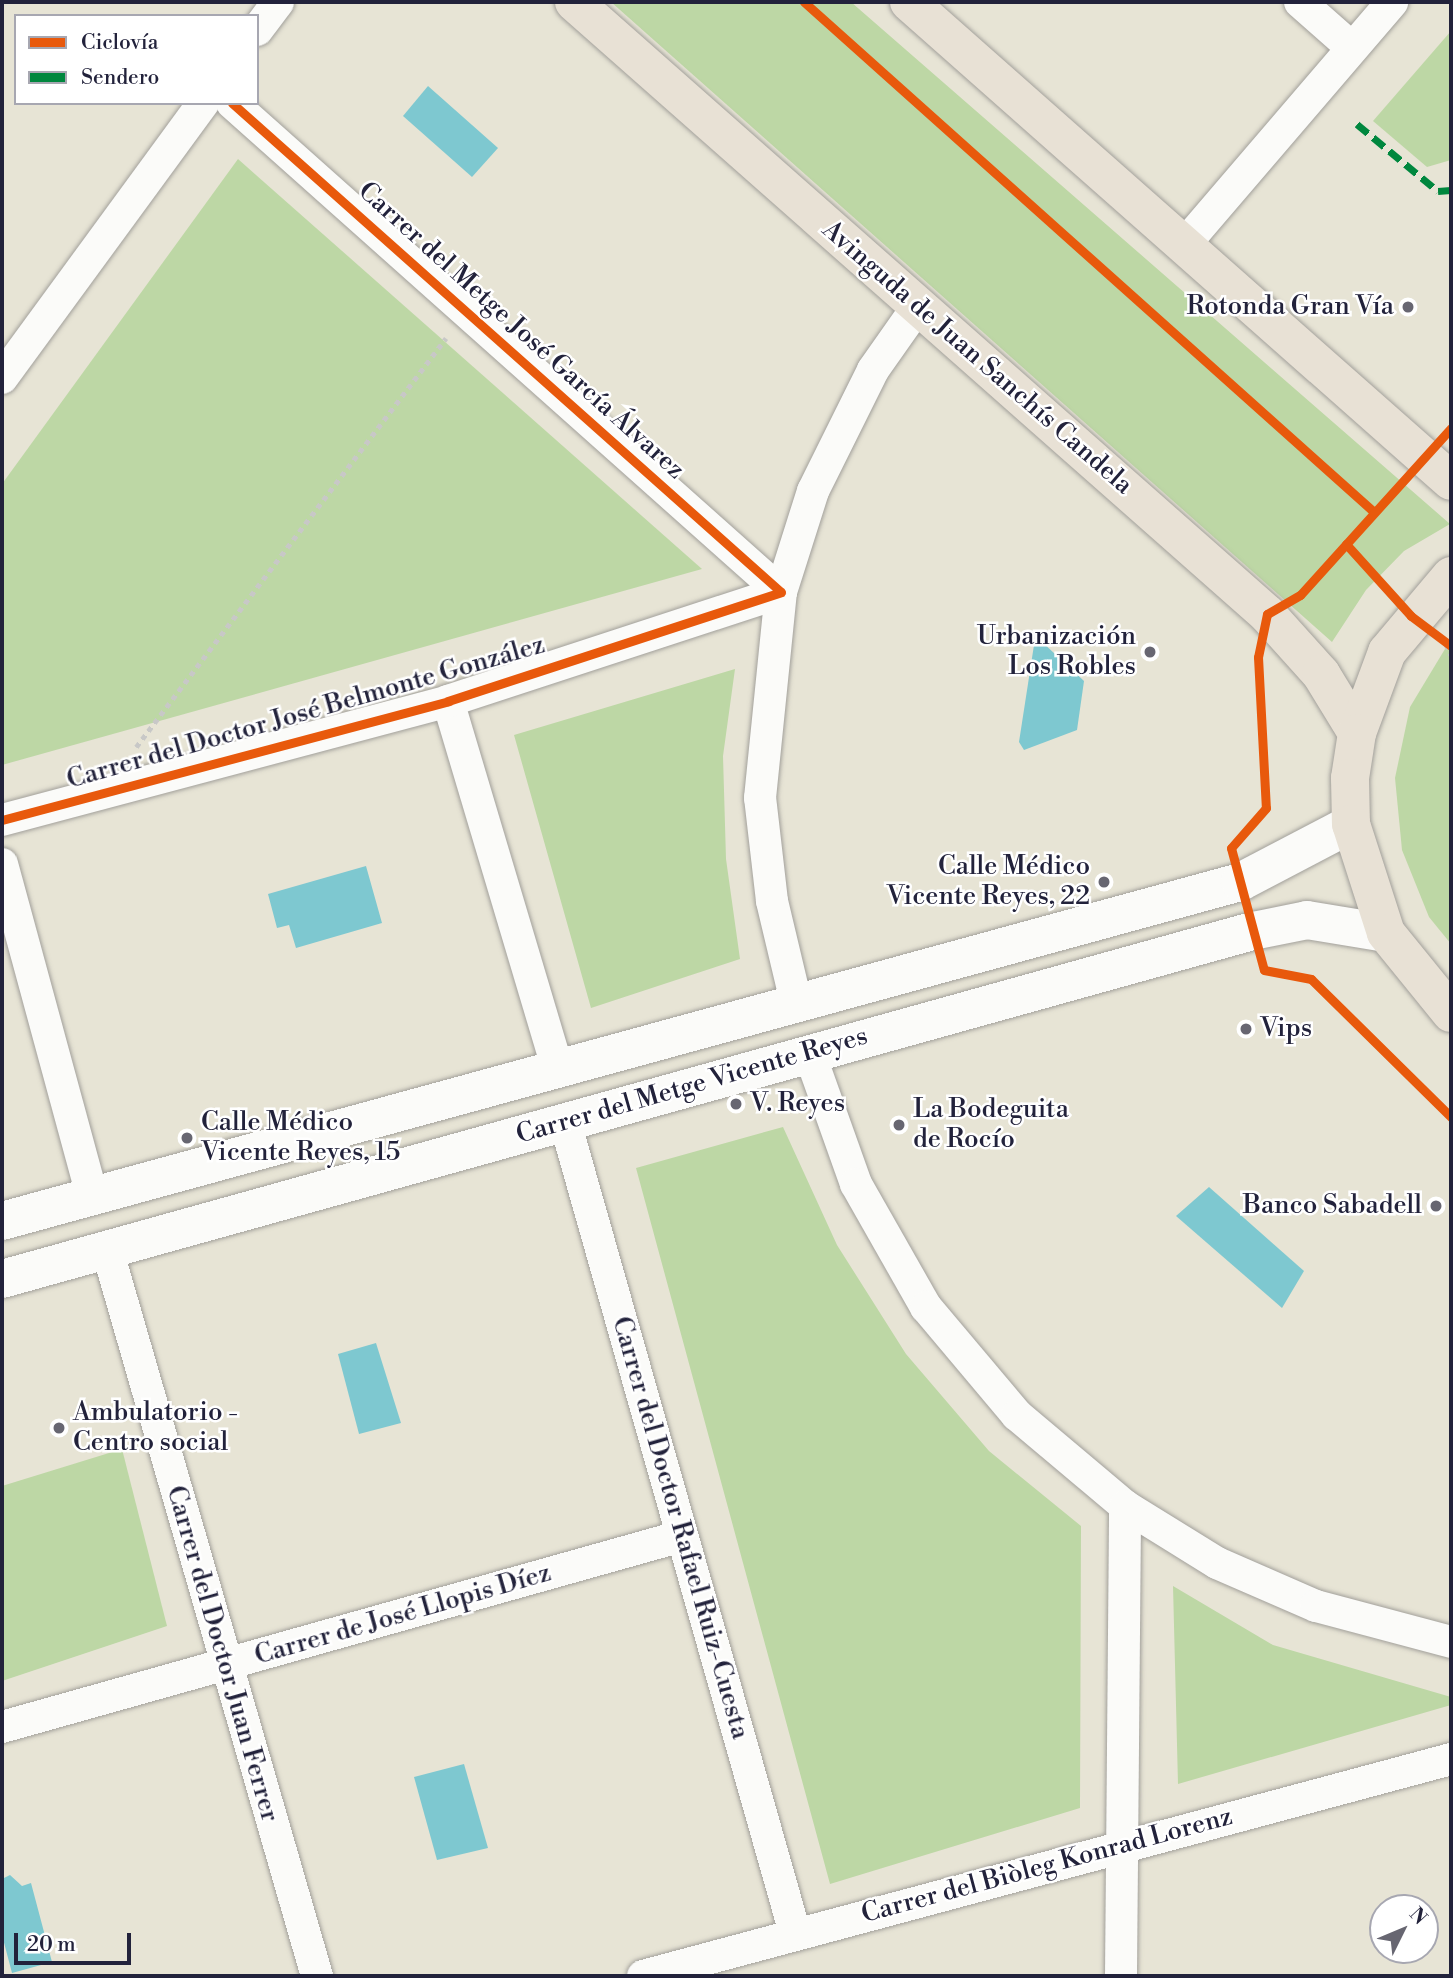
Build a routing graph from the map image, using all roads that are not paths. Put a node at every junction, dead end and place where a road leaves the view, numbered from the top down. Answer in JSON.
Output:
{"nodes":[{"id":1,"x":278,"y":2,"type":"edge"},
{"id":2,"x":574,"y":2,"type":"edge"},
{"id":3,"x":909,"y":2,"type":"edge"},
{"id":4,"x":1300,"y":2,"type":"edge"},
{"id":5,"x":1392,"y":2,"type":"edge"},
{"id":6,"x":259,"y":27,"type":"edge"},
{"id":7,"x":1351,"y":47,"type":"junction"},
{"id":8,"x":202,"y":105,"type":"edge"},
{"id":9,"x":234,"y":105,"type":"edge"},
{"id":10,"x":1184,"y":245,"type":"junction"},
{"id":11,"x":918,"y":306,"type":"junction"},
{"id":12,"x":2,"y":378,"type":"edge"},
{"id":13,"x":1451,"y":481,"type":"edge"},
{"id":14,"x":1451,"y":576,"type":"edge"},
{"id":15,"x":781,"y":592,"type":"junction"},
{"id":16,"x":448,"y":701,"type":"junction"},
{"id":17,"x":1357,"y":733,"type":"junction"},
{"id":18,"x":2,"y":820,"type":"edge"},
{"id":19,"x":1352,"y":824,"type":"junction"},
{"id":20,"x":2,"y":864,"type":"edge"},
{"id":21,"x":1386,"y":933,"type":"junction"},
{"id":22,"x":796,"y":1002,"type":"junction"},
{"id":23,"x":1451,"y":1013,"type":"edge"},
{"id":24,"x":809,"y":1052,"type":"junction"},
{"id":25,"x":558,"y":1071,"type":"junction"},
{"id":26,"x":565,"y":1122,"type":"junction"},
{"id":27,"x":92,"y":1195,"type":"junction"},
{"id":28,"x":2,"y":1221,"type":"edge"},
{"id":29,"x":107,"y":1250,"type":"junction"},
{"id":30,"x":2,"y":1279,"type":"edge"},
{"id":31,"x":1125,"y":1507,"type":"junction"},
{"id":32,"x":682,"y":1536,"type":"junction"},
{"id":33,"x":1451,"y":1642,"type":"edge"},
{"id":34,"x":224,"y":1665,"type":"junction"},
{"id":35,"x":2,"y":1727,"type":"edge"},
{"id":36,"x":1451,"y":1759,"type":"edge"},
{"id":37,"x":1121,"y":1845,"type":"junction"},
{"id":38,"x":795,"y":1933,"type":"junction"},
{"id":39,"x":317,"y":1976,"type":"edge"},
{"id":40,"x":643,"y":1976,"type":"edge"},
{"id":41,"x":1121,"y":1976,"type":"edge"}],
"edges":[{"from":1,"to":6,"type":"street"},
{"from":2,"to":11,"type":"main road","name":"Avinguda de Juan Sanchís Candela"},
{"from":3,"to":10,"type":"main road"},
{"from":4,"to":7,"type":"street"},
{"from":5,"to":7,"type":"street"},
{"from":7,"to":10,"type":"street"},
{"from":8,"to":12,"type":"street"},
{"from":9,"to":15,"type":"street","name":"Carrer del Metge José García Álvarez"},
{"from":10,"to":13,"type":"main road"},
{"from":11,"to":15,"type":"street"},
{"from":11,"to":17,"type":"main road","name":"Avinguda de Juan Sanchís Candela"},
{"from":14,"to":17,"type":"main road"},
{"from":15,"to":16,"type":"street","name":"Carrer del Doctor José Belmonte González"},
{"from":15,"to":22,"type":"street"},
{"from":16,"to":18,"type":"street","name":"Carrer del Doctor José Belmonte González"},
{"from":16,"to":25,"type":"street"},
{"from":17,"to":19,"type":"main road"},
{"from":19,"to":21,"type":"main road"},
{"from":19,"to":22,"type":"street","name":"Carrer del Metge Vicente Reyes"},
{"from":20,"to":27,"type":"street"},
{"from":21,"to":23,"type":"main road"},
{"from":21,"to":24,"type":"street","name":"Carrer del Metge Vicente Reyes"},
{"from":22,"to":25,"type":"street","name":"Carrer del Metge Vicente Reyes"},
{"from":24,"to":26,"type":"street","name":"Carrer del Metge Vicente Reyes"},
{"from":24,"to":31,"type":"street"},
{"from":25,"to":27,"type":"street","name":"Carrer del Metge Vicente Reyes"},
{"from":26,"to":29,"type":"street","name":"Carrer del Metge Vicente Reyes"},
{"from":26,"to":32,"type":"street","name":"Carrer del Doctor Rafael Ruiz-Cuesta"},
{"from":27,"to":28,"type":"street","name":"Carrer del Metge Vicente Reyes"},
{"from":29,"to":30,"type":"street","name":"Carrer del Metge Vicente Reyes"},
{"from":29,"to":34,"type":"street","name":"Carrer del Doctor Juan Ferrer"},
{"from":31,"to":33,"type":"street"},
{"from":31,"to":37,"type":"street"},
{"from":32,"to":34,"type":"street","name":"Carrer de José Llopis Díez"},
{"from":32,"to":38,"type":"street","name":"Carrer del Doctor Rafael Ruiz-Cuesta"},
{"from":34,"to":35,"type":"street","name":"Carrer de José Llopis Díez"},
{"from":34,"to":39,"type":"street","name":"Carrer del Doctor Juan Ferrer"},
{"from":36,"to":37,"type":"street","name":"Carrer del Biòleg Konrad Lorenz"},
{"from":37,"to":38,"type":"street","name":"Carrer del Biòleg Konrad Lorenz"},
{"from":37,"to":41,"type":"street"},
{"from":38,"to":40,"type":"street","name":"Carrer del Biòleg Konrad Lorenz"}]}
